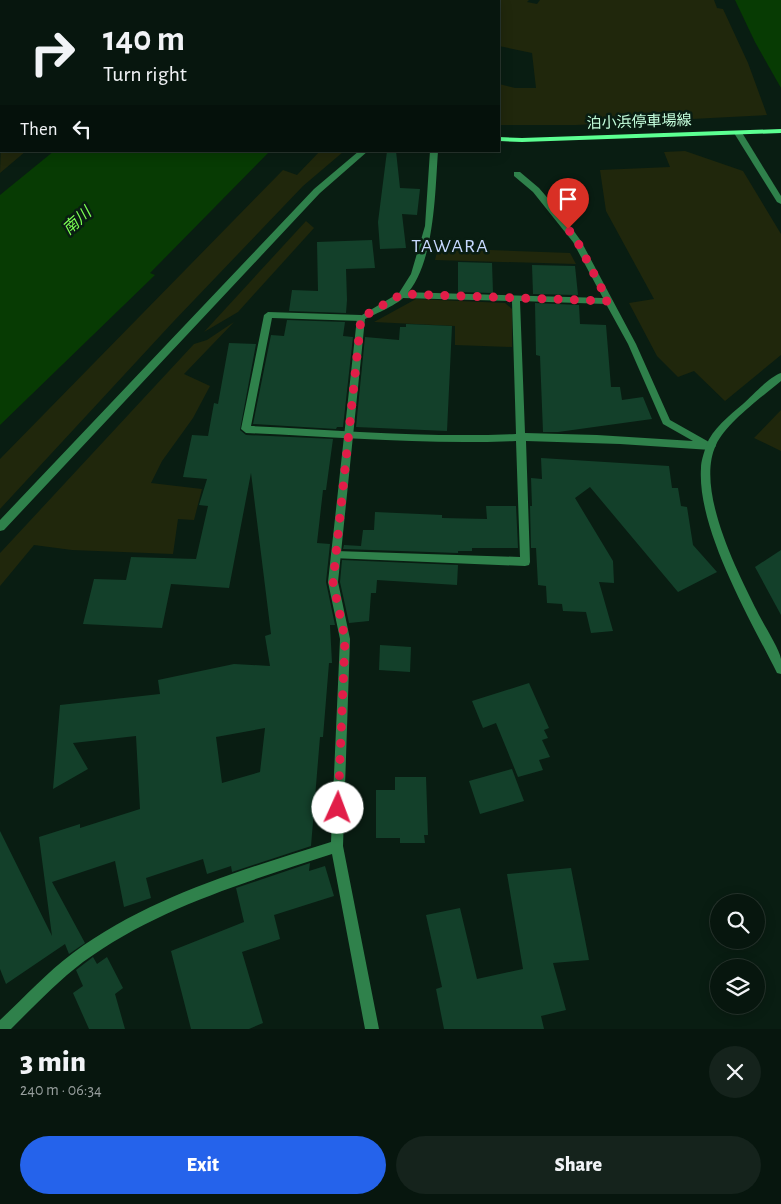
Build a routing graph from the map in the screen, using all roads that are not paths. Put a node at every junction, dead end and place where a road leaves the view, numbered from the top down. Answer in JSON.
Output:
{"nodes":[{"id":1,"x":781,"y":131,"type":"edge"},
{"id":2,"x":738,"y":133,"type":"junction"},
{"id":3,"x":500,"y":139,"type":"edge"},
{"id":4,"x":363,"y":152,"type":"edge"},
{"id":5,"x":434,"y":152,"type":"edge"},
{"id":6,"x":518,"y":174,"type":"dead end"},
{"id":7,"x":781,"y":202,"type":"edge"},
{"id":8,"x":402,"y":294,"type":"junction"},
{"id":9,"x":516,"y":298,"type":"junction"},
{"id":10,"x":608,"y":301,"type":"junction"},
{"id":11,"x":361,"y":318,"type":"junction"},
{"id":12,"x":781,"y":376,"type":"edge"},
{"id":13,"x":349,"y":435,"type":"junction"},
{"id":14,"x":521,"y":437,"type":"junction"},
{"id":15,"x":711,"y":446,"type":"junction"},
{"id":16,"x":0,"y":527,"type":"edge"},
{"id":17,"x":336,"y":555,"type":"junction"},
{"id":18,"x":781,"y":669,"type":"edge"},
{"id":19,"x":337,"y":846,"type":"junction"},
{"id":20,"x":1,"y":1029,"type":"edge"},
{"id":21,"x":372,"y":1029,"type":"edge"}],
"edges":[{"from":1,"to":2,"type":"main road","name":"泊小浜停車場線"},
{"from":2,"to":3,"type":"main road","name":"泊小浜停車場線"},
{"from":2,"to":7,"type":"street"},
{"from":4,"to":16,"type":"street"},
{"from":5,"to":8,"type":"street"},
{"from":6,"to":10,"type":"street"},
{"from":8,"to":9,"type":"street"},
{"from":8,"to":11,"type":"street"},
{"from":9,"to":10,"type":"street"},
{"from":9,"to":14,"type":"street"},
{"from":10,"to":15,"type":"street"},
{"from":11,"to":13,"type":"street"},
{"from":11,"to":13,"type":"street"},
{"from":12,"to":15,"type":"street"},
{"from":13,"to":14,"type":"street"},
{"from":13,"to":17,"type":"street"},
{"from":14,"to":15,"type":"street"},
{"from":14,"to":17,"type":"street"},
{"from":15,"to":18,"type":"street"},
{"from":17,"to":19,"type":"street"},
{"from":19,"to":20,"type":"street"},
{"from":19,"to":21,"type":"street"}]}
